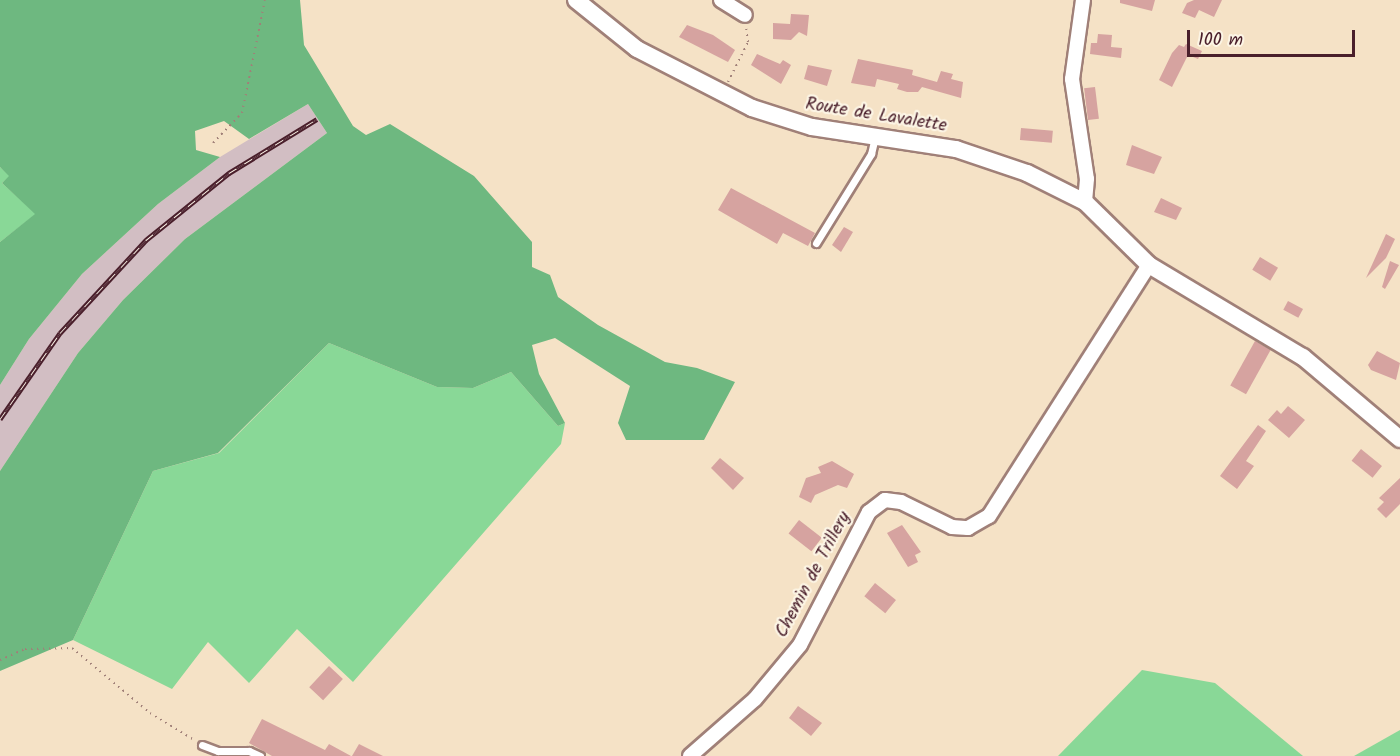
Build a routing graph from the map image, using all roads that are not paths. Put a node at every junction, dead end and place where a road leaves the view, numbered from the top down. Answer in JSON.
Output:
{"nodes":[{"id":1,"x":576,"y":0,"type":"edge"},
{"id":2,"x":721,"y":0,"type":"edge"},
{"id":3,"x":1083,"y":0,"type":"edge"},
{"id":4,"x":745,"y":15,"type":"road end"},
{"id":5,"x":875,"y":136,"type":"junction"},
{"id":6,"x":1085,"y":202,"type":"junction"},
{"id":7,"x":816,"y":243,"type":"dead end"},
{"id":8,"x":1149,"y":265,"type":"junction"},
{"id":9,"x":1400,"y":439,"type":"edge"},
{"id":10,"x":202,"y":745,"type":"road end"},
{"id":11,"x":260,"y":756,"type":"edge"},
{"id":12,"x":690,"y":756,"type":"edge"}],
"edges":[{"from":1,"to":5,"type":"street","name":"Route de Lavalette"},
{"from":2,"to":4,"type":"street"},
{"from":3,"to":6,"type":"street"},
{"from":5,"to":6,"type":"street","name":"Route de Lavalette"},
{"from":5,"to":7,"type":"lane"},
{"from":6,"to":8,"type":"street","name":"Route de Lavalette"},
{"from":8,"to":9,"type":"street","name":"Route de Lavalette"},
{"from":8,"to":12,"type":"street","name":"Chemin de Trillery"},
{"from":10,"to":11,"type":"lane"}]}
